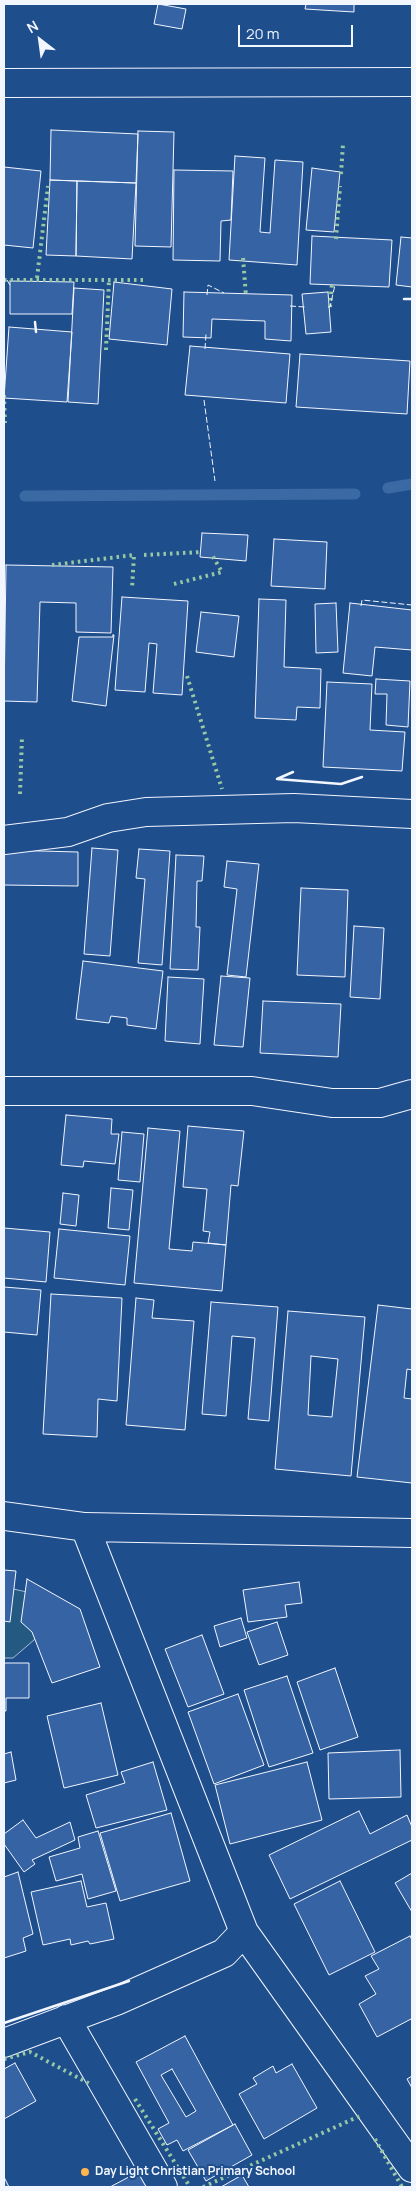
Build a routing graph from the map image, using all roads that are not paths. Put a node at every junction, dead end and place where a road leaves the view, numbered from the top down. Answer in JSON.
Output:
{"nodes":[{"id":1,"x":412,"y":82,"type":"edge"},
{"id":2,"x":4,"y":83,"type":"edge"},
{"id":3,"x":412,"y":814,"type":"edge"},
{"id":4,"x":4,"y":840,"type":"edge"},
{"id":5,"x":4,"y":1091,"type":"edge"},
{"id":6,"x":412,"y":1094,"type":"edge"},
{"id":7,"x":4,"y":1516,"type":"edge"},
{"id":8,"x":85,"y":1527,"type":"junction"},
{"id":9,"x":412,"y":1533,"type":"edge"},
{"id":10,"x":244,"y":1932,"type":"junction"},
{"id":11,"x":66,"y":2019,"type":"junction"},
{"id":12,"x":4,"y":2042,"type":"edge"},
{"id":13,"x":412,"y":2168,"type":"edge"},
{"id":14,"x":163,"y":2187,"type":"edge"}],
"edges":[{"from":1,"to":2,"type":"street"},
{"from":3,"to":4,"type":"street"},
{"from":5,"to":6,"type":"street"},
{"from":7,"to":8,"type":"street"},
{"from":8,"to":9,"type":"street"},
{"from":8,"to":10,"type":"street"},
{"from":10,"to":11,"type":"street"},
{"from":10,"to":13,"type":"street"},
{"from":11,"to":12,"type":"street"},
{"from":11,"to":14,"type":"street"}]}
